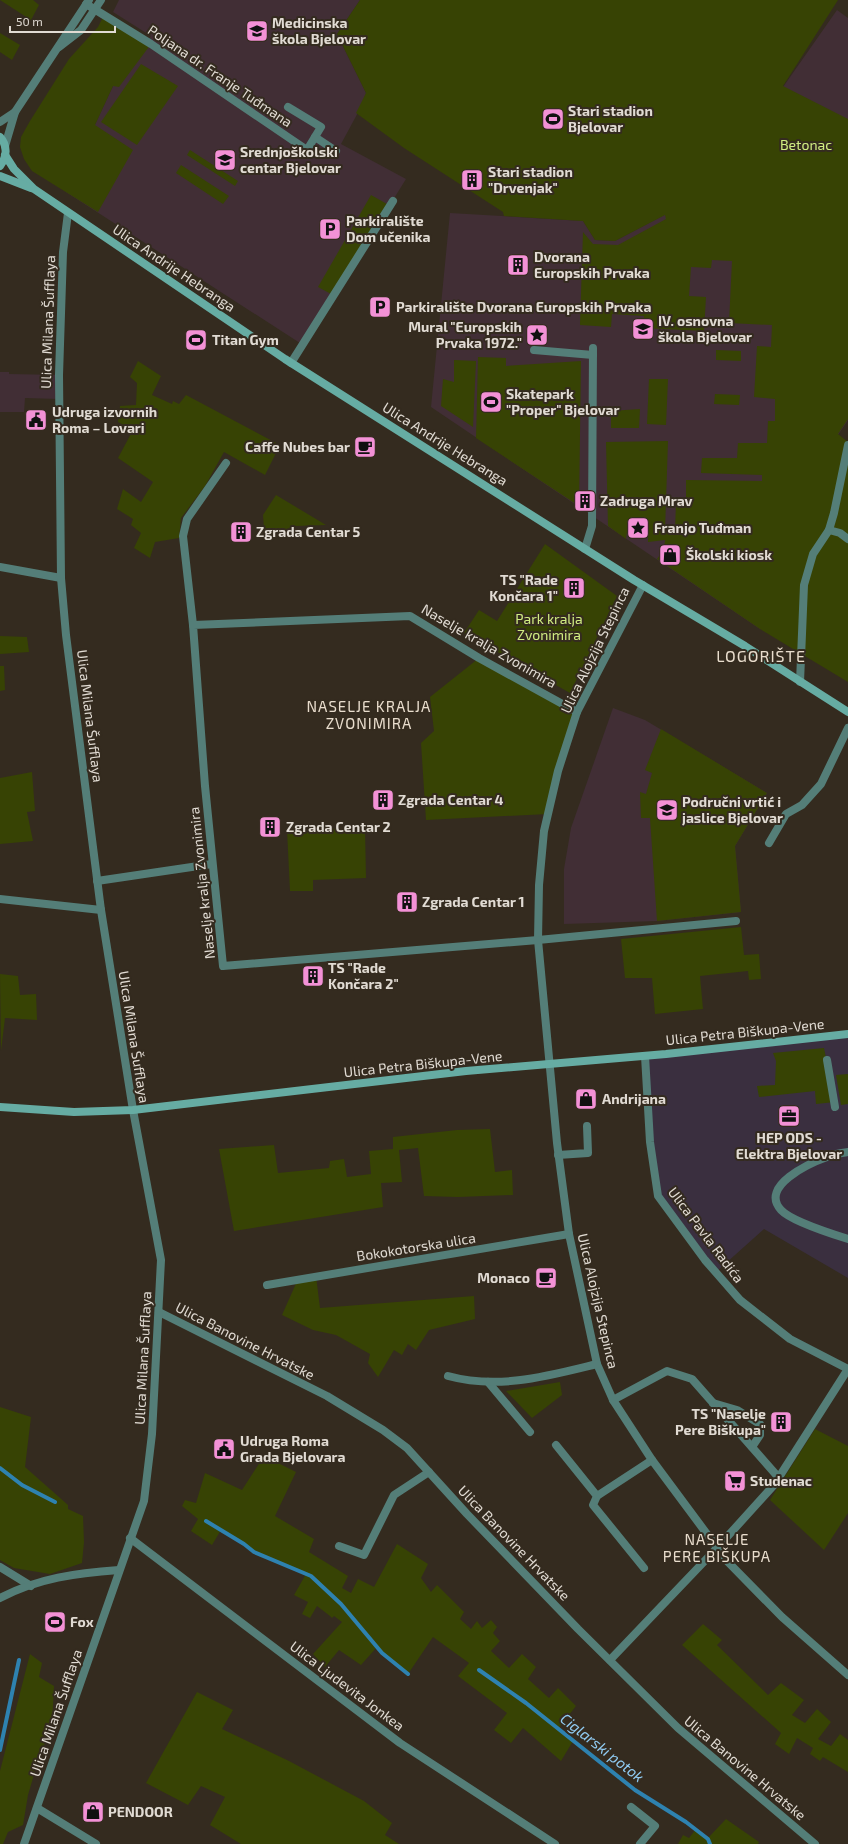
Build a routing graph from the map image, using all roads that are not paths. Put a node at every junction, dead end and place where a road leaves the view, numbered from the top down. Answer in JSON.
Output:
{"nodes":[{"id":1,"x":101,"y":0,"type":"edge"},
{"id":2,"x":88,"y":2,"type":"edge"},
{"id":3,"x":95,"y":9,"type":"junction"},
{"id":4,"x":57,"y":48,"type":"junction"},
{"id":5,"x":288,"y":107,"type":"dead end"},
{"id":6,"x":15,"y":112,"type":"junction"},
{"id":7,"x":0,"y":122,"type":"edge"},
{"id":8,"x":0,"y":137,"type":"edge"},
{"id":9,"x":315,"y":137,"type":"junction"},
{"id":10,"x":5,"y":146,"type":"junction"},
{"id":11,"x":336,"y":151,"type":"dead end"},
{"id":12,"x":5,"y":155,"type":"junction"},
{"id":13,"x":0,"y":166,"type":"edge"},
{"id":14,"x":0,"y":176,"type":"edge"},
{"id":15,"x":34,"y":189,"type":"junction"},
{"id":16,"x":392,"y":201,"type":"dead end"},
{"id":17,"x":68,"y":213,"type":"junction"},
{"id":18,"x":534,"y":350,"type":"dead end"},
{"id":19,"x":291,"y":363,"type":"junction"},
{"id":20,"x":848,"y":444,"type":"edge"},
{"id":21,"x":226,"y":463,"type":"dead end"},
{"id":22,"x":829,"y":530,"type":"junction"},
{"id":23,"x":848,"y":539,"type":"edge"},
{"id":24,"x":585,"y":548,"type":"junction"},
{"id":25,"x":0,"y":567,"type":"edge"},
{"id":26,"x":61,"y":578,"type":"junction"},
{"id":27,"x":642,"y":585,"type":"junction"},
{"id":28,"x":193,"y":625,"type":"junction"},
{"id":29,"x":800,"y":682,"type":"junction"},
{"id":30,"x":577,"y":712,"type":"junction"},
{"id":31,"x":848,"y":712,"type":"edge"},
{"id":32,"x":848,"y":728,"type":"edge"},
{"id":33,"x":769,"y":843,"type":"dead end"},
{"id":34,"x":212,"y":864,"type":"junction"},
{"id":35,"x":97,"y":881,"type":"junction"},
{"id":36,"x":0,"y":899,"type":"edge"},
{"id":37,"x":101,"y":910,"type":"junction"},
{"id":38,"x":736,"y":921,"type":"dead end"},
{"id":39,"x":538,"y":940,"type":"junction"},
{"id":40,"x":848,"y":1034,"type":"edge"},
{"id":41,"x":645,"y":1056,"type":"junction"},
{"id":42,"x":827,"y":1060,"type":"dead end"},
{"id":43,"x":550,"y":1065,"type":"junction"},
{"id":44,"x":0,"y":1107,"type":"edge"},
{"id":45,"x":835,"y":1107,"type":"dead end"},
{"id":46,"x":133,"y":1110,"type":"junction"},
{"id":47,"x":587,"y":1126,"type":"dead end"},
{"id":48,"x":848,"y":1152,"type":"edge"},
{"id":49,"x":558,"y":1155,"type":"junction"},
{"id":50,"x":569,"y":1234,"type":"junction"},
{"id":51,"x":848,"y":1239,"type":"edge"},
{"id":52,"x":267,"y":1284,"type":"dead end"},
{"id":53,"x":159,"y":1312,"type":"junction"},
{"id":54,"x":597,"y":1364,"type":"junction"},
{"id":55,"x":848,"y":1369,"type":"edge"},
{"id":56,"x":448,"y":1376,"type":"dead end"},
{"id":57,"x":488,"y":1382,"type":"junction"},
{"id":58,"x":613,"y":1400,"type":"junction"},
{"id":59,"x":712,"y":1402,"type":"junction"},
{"id":60,"x":530,"y":1432,"type":"dead end"},
{"id":61,"x":556,"y":1445,"type":"dead end"},
{"id":62,"x":752,"y":1447,"type":"junction"},
{"id":63,"x":652,"y":1460,"type":"junction"},
{"id":64,"x":429,"y":1472,"type":"junction"},
{"id":65,"x":779,"y":1478,"type":"junction"},
{"id":66,"x":597,"y":1496,"type":"junction"},
{"id":67,"x":130,"y":1538,"type":"junction"},
{"id":68,"x":339,"y":1546,"type":"dead end"},
{"id":69,"x":717,"y":1548,"type":"junction"},
{"id":70,"x":0,"y":1567,"type":"edge"},
{"id":71,"x":644,"y":1568,"type":"dead end"},
{"id":72,"x":119,"y":1570,"type":"junction"},
{"id":73,"x":31,"y":1586,"type":"junction"},
{"id":74,"x":0,"y":1598,"type":"edge"},
{"id":75,"x":610,"y":1660,"type":"junction"},
{"id":76,"x":848,"y":1676,"type":"edge"},
{"id":77,"x":632,"y":1807,"type":"dead end"},
{"id":78,"x":37,"y":1808,"type":"junction"},
{"id":79,"x":24,"y":1844,"type":"edge"},
{"id":80,"x":96,"y":1844,"type":"edge"},
{"id":81,"x":555,"y":1844,"type":"edge"},
{"id":82,"x":640,"y":1844,"type":"edge"},
{"id":83,"x":815,"y":1844,"type":"edge"}],
"edges":[{"from":1,"to":3,"type":"street"},
{"from":2,"to":3,"type":"street","name":"Poljana dr. Franje Tuđmana"},
{"from":2,"to":4,"type":"street"},
{"from":3,"to":4,"type":"street"},
{"from":3,"to":9,"type":"street","name":"Poljana dr. Franje Tuđmana"},
{"from":4,"to":6,"type":"street"},
{"from":5,"to":9,"type":"street","name":"Poljana dr. Franje Tuđmana"},
{"from":6,"to":7,"type":"street"},
{"from":6,"to":10,"type":"street"},
{"from":8,"to":10,"type":"main road"},
{"from":9,"to":11,"type":"street"},
{"from":10,"to":12,"type":"main road"},
{"from":12,"to":13,"type":"main road"},
{"from":12,"to":15,"type":"main road","name":"Ulica Andrije Hebranga"},
{"from":14,"to":15,"type":"main road","name":"Ulica Andrije Hebranga"},
{"from":15,"to":17,"type":"main road","name":"Ulica Andrije Hebranga"},
{"from":16,"to":19,"type":"street"},
{"from":17,"to":19,"type":"main road","name":"Ulica Andrije Hebranga"},
{"from":17,"to":26,"type":"street","name":"Ulica Milana Šufflaya"},
{"from":18,"to":24,"type":"street"},
{"from":19,"to":24,"type":"main road","name":"Ulica Andrije Hebranga"},
{"from":20,"to":22,"type":"street"},
{"from":21,"to":28,"type":"street","name":"Naselje kralja Zvonimira"},
{"from":22,"to":23,"type":"street"},
{"from":22,"to":29,"type":"street"},
{"from":24,"to":27,"type":"main road","name":"Ulica Andrije Hebranga"},
{"from":25,"to":26,"type":"street"},
{"from":26,"to":35,"type":"street","name":"Ulica Milana Šufflaya"},
{"from":27,"to":29,"type":"main road","name":"Ulica Andrije Hebranga"},
{"from":27,"to":30,"type":"street","name":"Ulica Alojzija Stepinca"},
{"from":28,"to":30,"type":"street","name":"Naselje kralja Zvonimira"},
{"from":28,"to":34,"type":"street","name":"Naselje kralja Zvonimira"},
{"from":29,"to":31,"type":"main road","name":"Ulica Andrije Hebranga"},
{"from":30,"to":39,"type":"street","name":"Ulica Alojzija Stepinca"},
{"from":32,"to":33,"type":"street"},
{"from":34,"to":35,"type":"street"},
{"from":34,"to":39,"type":"street","name":"Naselje kralja Zvonimira"},
{"from":35,"to":37,"type":"street","name":"Ulica Milana Šufflaya"},
{"from":36,"to":37,"type":"street"},
{"from":37,"to":46,"type":"street","name":"Ulica Milana Šufflaya"},
{"from":38,"to":39,"type":"street"},
{"from":39,"to":43,"type":"street","name":"Ulica Alojzija Stepinca"},
{"from":40,"to":41,"type":"main road","name":"Ulica Petra Biškupa-Vene"},
{"from":41,"to":43,"type":"main road","name":"Ulica Petra Biškupa-Vene"},
{"from":41,"to":55,"type":"street","name":"Ulica Pavla Radića"},
{"from":42,"to":45,"type":"street"},
{"from":43,"to":46,"type":"main road","name":"Ulica Petra Biškupa-Vene"},
{"from":43,"to":49,"type":"street","name":"Ulica Alojzija Stepinca"},
{"from":44,"to":46,"type":"main road","name":"Ulica Petra Biškupa-Vene"},
{"from":46,"to":53,"type":"street","name":"Ulica Milana Šufflaya"},
{"from":47,"to":49,"type":"street"},
{"from":48,"to":51,"type":"street"},
{"from":49,"to":50,"type":"street","name":"Ulica Alojzija Stepinca"},
{"from":50,"to":52,"type":"street","name":"Bokokotorska ulica"},
{"from":50,"to":54,"type":"street","name":"Ulica Alojzija Stepinca"},
{"from":53,"to":64,"type":"street","name":"Ulica Banovine Hrvatske"},
{"from":53,"to":67,"type":"street","name":"Ulica Milana Šufflaya"},
{"from":54,"to":57,"type":"street"},
{"from":54,"to":58,"type":"street","name":"Ulica Alojzija Stepinca"},
{"from":55,"to":65,"type":"street"},
{"from":56,"to":57,"type":"street"},
{"from":57,"to":60,"type":"street"},
{"from":58,"to":59,"type":"street"},
{"from":58,"to":63,"type":"street","name":"Ulica Alojzija Stepinca"},
{"from":59,"to":62,"type":"street"},
{"from":59,"to":62,"type":"street"},
{"from":61,"to":66,"type":"street"},
{"from":62,"to":65,"type":"street"},
{"from":63,"to":66,"type":"street"},
{"from":63,"to":69,"type":"street","name":"Ulica Alojzija Stepinca"},
{"from":64,"to":68,"type":"street"},
{"from":64,"to":75,"type":"street","name":"Ulica Banovine Hrvatske"},
{"from":65,"to":69,"type":"street"},
{"from":66,"to":71,"type":"street"},
{"from":67,"to":72,"type":"street","name":"Ulica Milana Šufflaya"},
{"from":67,"to":81,"type":"street","name":"Ulica Ljudevita Jonkea"},
{"from":69,"to":75,"type":"street"},
{"from":69,"to":76,"type":"street","name":"Ulica Alojzija Stepinca"},
{"from":70,"to":73,"type":"street"},
{"from":72,"to":73,"type":"street"},
{"from":72,"to":78,"type":"street","name":"Ulica Milana Šufflaya"},
{"from":73,"to":74,"type":"street"},
{"from":75,"to":83,"type":"street","name":"Ulica Banovine Hrvatske"},
{"from":77,"to":82,"type":"street"},
{"from":78,"to":79,"type":"street","name":"Ulica Milana Šufflaya"},
{"from":78,"to":80,"type":"street"}]}
